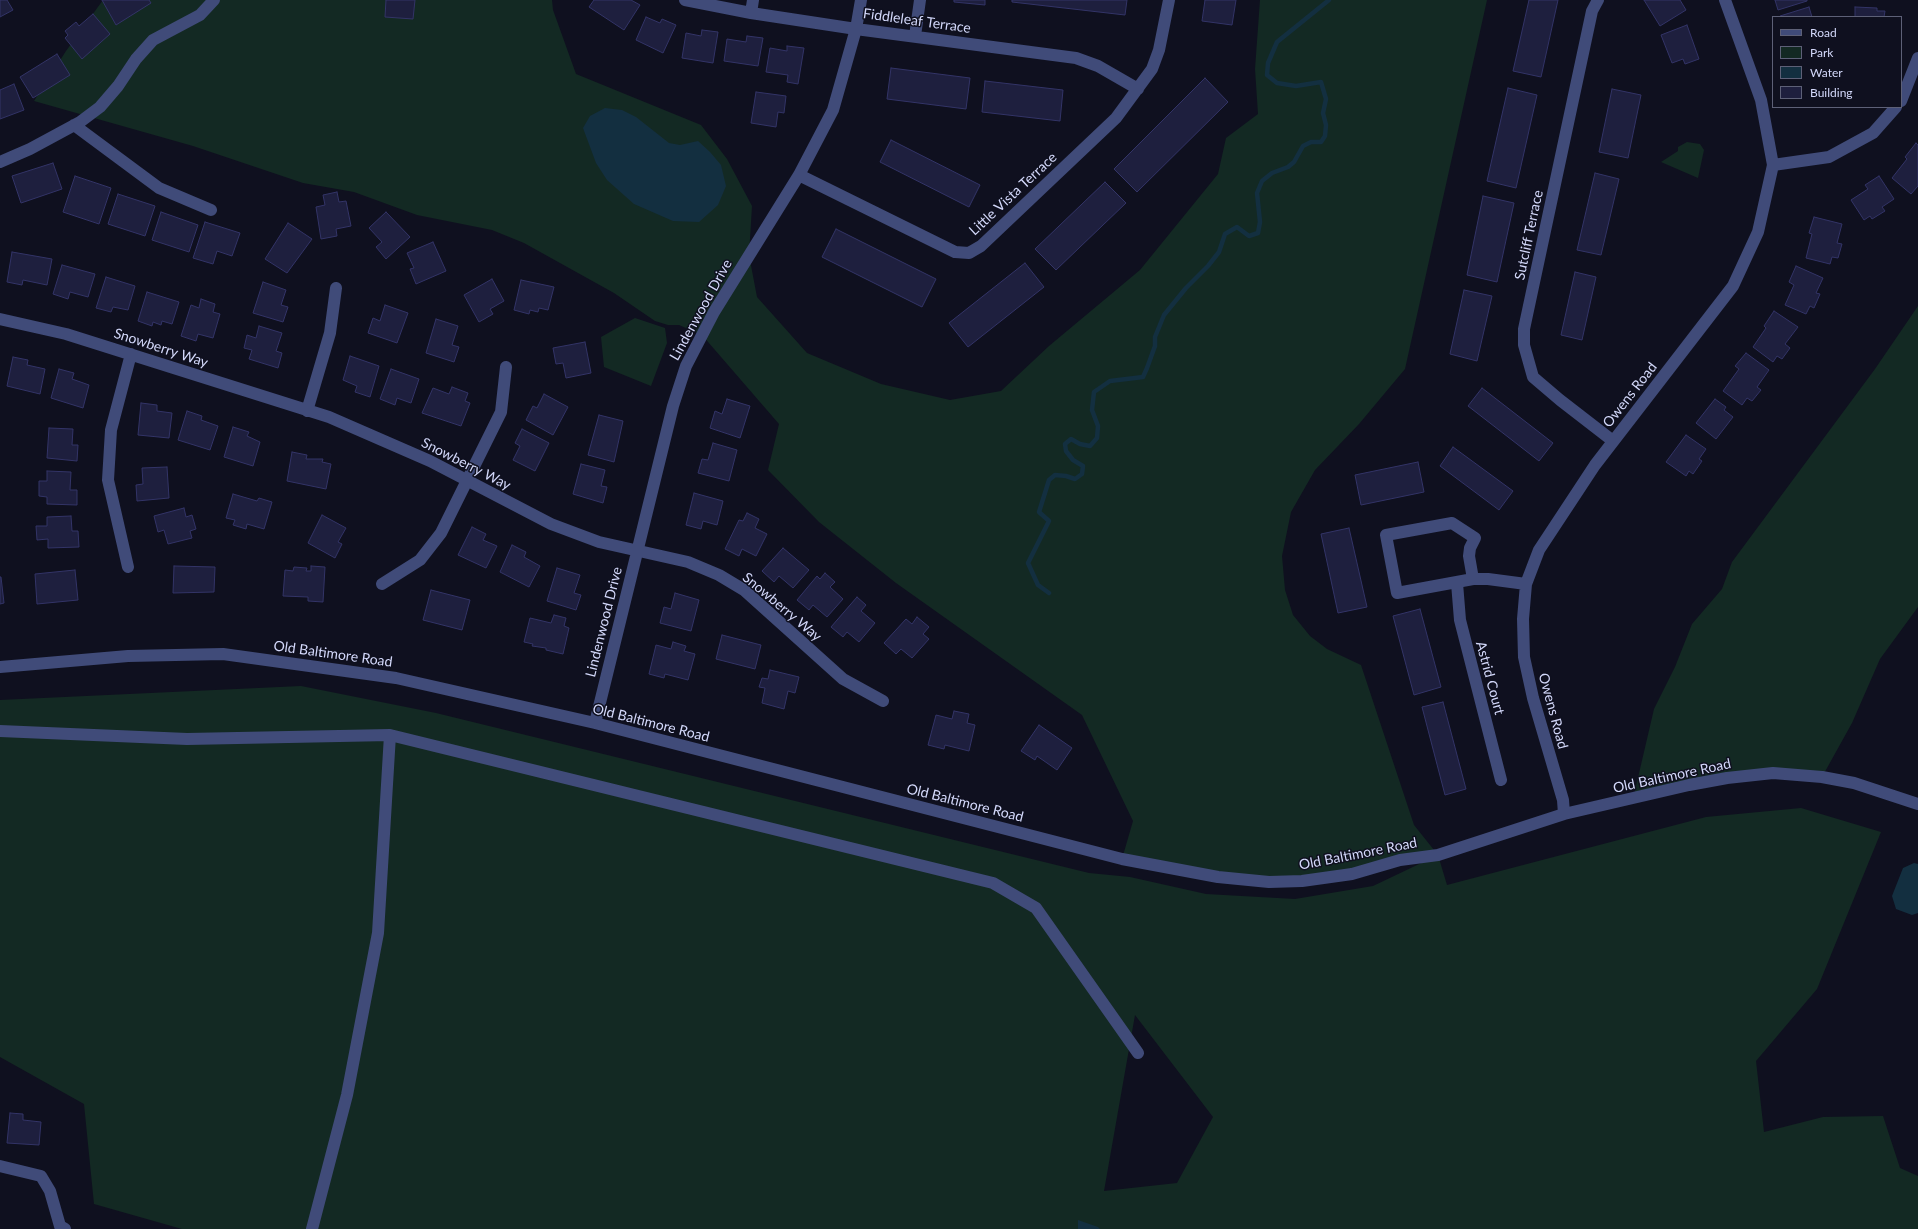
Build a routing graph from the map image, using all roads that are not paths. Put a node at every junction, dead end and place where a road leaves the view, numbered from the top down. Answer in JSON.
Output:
{"nodes":[{"id":1,"x":214,"y":0,"type":"edge"},
{"id":2,"x":685,"y":0,"type":"edge"},
{"id":3,"x":753,"y":0,"type":"edge"},
{"id":4,"x":861,"y":0,"type":"edge"},
{"id":5,"x":920,"y":0,"type":"edge"},
{"id":6,"x":1169,"y":0,"type":"edge"},
{"id":7,"x":1598,"y":0,"type":"edge"},
{"id":8,"x":1725,"y":0,"type":"edge"},
{"id":9,"x":751,"y":13,"type":"junction"},
{"id":10,"x":856,"y":29,"type":"junction"},
{"id":11,"x":915,"y":36,"type":"junction"},
{"id":12,"x":1918,"y":58,"type":"edge"},
{"id":13,"x":1138,"y":90,"type":"junction"},
{"id":14,"x":1902,"y":98,"type":"edge"},
{"id":15,"x":1895,"y":108,"type":"edge"},
{"id":16,"x":74,"y":125,"type":"junction"},
{"id":17,"x":0,"y":162,"type":"edge"},
{"id":18,"x":1773,"y":165,"type":"junction"},
{"id":19,"x":799,"y":176,"type":"junction"},
{"id":20,"x":211,"y":210,"type":"dead end"},
{"id":21,"x":336,"y":288,"type":"dead end"},
{"id":22,"x":0,"y":319,"type":"edge"},
{"id":23,"x":131,"y":354,"type":"junction"},
{"id":24,"x":506,"y":368,"type":"dead end"},
{"id":25,"x":307,"y":411,"type":"junction"},
{"id":26,"x":1613,"y":441,"type":"junction"},
{"id":27,"x":466,"y":481,"type":"junction"},
{"id":28,"x":637,"y":550,"type":"junction"},
{"id":29,"x":128,"y":567,"type":"dead end"},
{"id":30,"x":1473,"y":579,"type":"junction"},
{"id":31,"x":1457,"y":583,"type":"junction"},
{"id":32,"x":382,"y":584,"type":"dead end"},
{"id":33,"x":1526,"y":584,"type":"junction"},
{"id":34,"x":0,"y":667,"type":"edge"},
{"id":35,"x":883,"y":701,"type":"dead end"},
{"id":36,"x":594,"y":723,"type":"junction"},
{"id":37,"x":0,"y":731,"type":"edge"},
{"id":38,"x":390,"y":735,"type":"junction"},
{"id":39,"x":1501,"y":780,"type":"dead end"},
{"id":40,"x":1918,"y":804,"type":"edge"},
{"id":41,"x":1564,"y":814,"type":"junction"},
{"id":42,"x":1138,"y":1053,"type":"dead end"},
{"id":43,"x":0,"y":1166,"type":"edge"},
{"id":44,"x":65,"y":1229,"type":"edge"},
{"id":45,"x":312,"y":1229,"type":"edge"}],
"edges":[{"from":1,"to":16,"type":"street"},
{"from":2,"to":9,"type":"street","name":"Fiddleleaf Terrace"},
{"from":3,"to":9,"type":"street"},
{"from":4,"to":10,"type":"street","name":"Lindenwood Drive"},
{"from":5,"to":11,"type":"street"},
{"from":6,"to":13,"type":"street","name":"Little Vista Terrace"},
{"from":7,"to":26,"type":"street","name":"Sutcliff Terrace"},
{"from":8,"to":18,"type":"street","name":"Owens Road"},
{"from":9,"to":10,"type":"street","name":"Fiddleleaf Terrace"},
{"from":10,"to":11,"type":"street","name":"Fiddleleaf Terrace"},
{"from":10,"to":19,"type":"street","name":"Lindenwood Drive"},
{"from":11,"to":13,"type":"street","name":"Fiddleleaf Terrace"},
{"from":12,"to":14,"type":"street"},
{"from":13,"to":19,"type":"street","name":"Little Vista Terrace"},
{"from":15,"to":18,"type":"street"},
{"from":16,"to":17,"type":"street"},
{"from":16,"to":20,"type":"street"},
{"from":18,"to":26,"type":"street","name":"Owens Road"},
{"from":19,"to":28,"type":"street","name":"Lindenwood Drive"},
{"from":21,"to":25,"type":"street"},
{"from":22,"to":23,"type":"street","name":"Snowberry Way"},
{"from":23,"to":25,"type":"street","name":"Snowberry Way"},
{"from":23,"to":29,"type":"street"},
{"from":24,"to":27,"type":"street"},
{"from":25,"to":27,"type":"street","name":"Snowberry Way"},
{"from":26,"to":33,"type":"street","name":"Owens Road"},
{"from":27,"to":28,"type":"street","name":"Snowberry Way"},
{"from":27,"to":32,"type":"street"},
{"from":28,"to":35,"type":"street","name":"Snowberry Way"},
{"from":28,"to":36,"type":"street","name":"Lindenwood Drive"},
{"from":30,"to":31,"type":"street"},
{"from":30,"to":31,"type":"street"},
{"from":30,"to":33,"type":"street"},
{"from":31,"to":39,"type":"street","name":"Astrid Court"},
{"from":33,"to":41,"type":"street","name":"Owens Road"},
{"from":34,"to":36,"type":"street","name":"Old Baltimore Road"},
{"from":36,"to":41,"type":"street","name":"Old Baltimore Road"},
{"from":37,"to":38,"type":"street"},
{"from":38,"to":42,"type":"street"},
{"from":38,"to":45,"type":"street"},
{"from":40,"to":41,"type":"street","name":"Old Baltimore Road"},
{"from":43,"to":44,"type":"street"}]}
